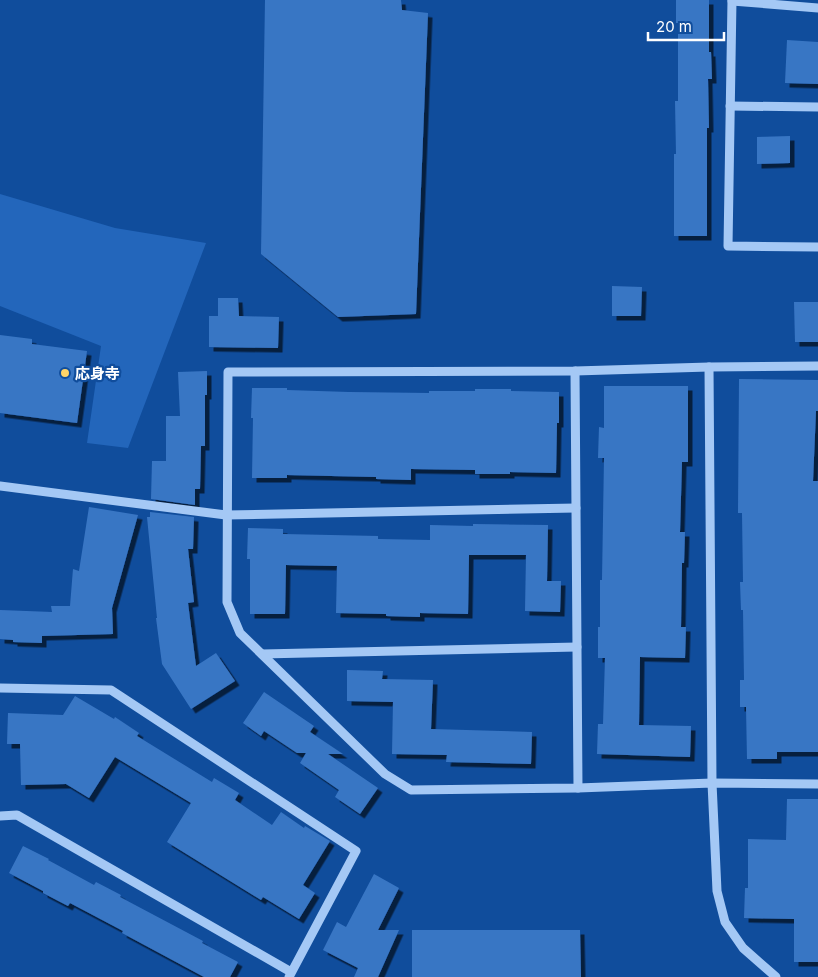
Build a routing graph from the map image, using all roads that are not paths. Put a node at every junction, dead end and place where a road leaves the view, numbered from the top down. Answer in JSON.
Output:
{"nodes":[{"id":1,"x":732,"y":0,"type":"edge"},
{"id":2,"x":818,"y":8,"type":"edge"},
{"id":3,"x":730,"y":106,"type":"junction"},
{"id":4,"x":818,"y":107,"type":"edge"},
{"id":5,"x":818,"y":247,"type":"edge"},
{"id":6,"x":709,"y":366,"type":"junction"},
{"id":7,"x":818,"y":366,"type":"edge"},
{"id":8,"x":575,"y":371,"type":"junction"},
{"id":9,"x":0,"y":486,"type":"edge"},
{"id":10,"x":576,"y":508,"type":"junction"},
{"id":11,"x":226,"y":515,"type":"junction"},
{"id":12,"x":576,"y":647,"type":"junction"},
{"id":13,"x":262,"y":654,"type":"junction"},
{"id":14,"x":0,"y":688,"type":"edge"},
{"id":15,"x":712,"y":783,"type":"junction"},
{"id":16,"x":818,"y":784,"type":"edge"},
{"id":17,"x":578,"y":788,"type":"junction"},
{"id":18,"x":0,"y":816,"type":"edge"},
{"id":19,"x":290,"y":975,"type":"edge"},
{"id":20,"x":776,"y":977,"type":"edge"}],
"edges":[{"from":1,"to":2,"type":"street"},
{"from":1,"to":3,"type":"street"},
{"from":3,"to":4,"type":"street"},
{"from":3,"to":5,"type":"street"},
{"from":6,"to":7,"type":"street"},
{"from":6,"to":8,"type":"street"},
{"from":6,"to":15,"type":"street"},
{"from":8,"to":10,"type":"street"},
{"from":8,"to":11,"type":"street"},
{"from":9,"to":11,"type":"street"},
{"from":10,"to":11,"type":"street"},
{"from":10,"to":12,"type":"street"},
{"from":11,"to":13,"type":"street"},
{"from":12,"to":13,"type":"street"},
{"from":12,"to":17,"type":"street"},
{"from":13,"to":17,"type":"street"},
{"from":14,"to":19,"type":"street"},
{"from":15,"to":16,"type":"street"},
{"from":15,"to":17,"type":"street"},
{"from":15,"to":20,"type":"street"},
{"from":18,"to":19,"type":"street"}]}
